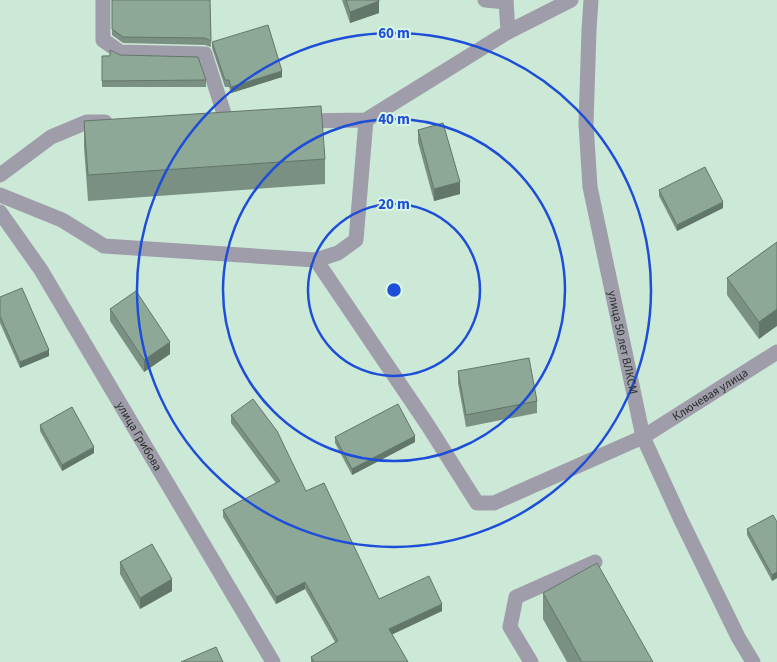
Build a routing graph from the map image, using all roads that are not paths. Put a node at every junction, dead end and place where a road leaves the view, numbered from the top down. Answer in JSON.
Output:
{"nodes":[{"id":1,"x":103,"y":0,"type":"edge"},
{"id":2,"x":485,"y":0,"type":"edge"},
{"id":3,"x":571,"y":0,"type":"edge"},
{"id":4,"x":592,"y":0,"type":"edge"},
{"id":5,"x":506,"y":1,"type":"edge"},
{"id":6,"x":508,"y":32,"type":"junction"},
{"id":7,"x":366,"y":120,"type":"junction"},
{"id":8,"x":115,"y":122,"type":"edge"},
{"id":9,"x":287,"y":122,"type":"edge"},
{"id":10,"x":209,"y":123,"type":"edge"},
{"id":11,"x":0,"y":175,"type":"edge"},
{"id":12,"x":0,"y":195,"type":"edge"},
{"id":13,"x":0,"y":212,"type":"edge"},
{"id":14,"x":316,"y":260,"type":"junction"},
{"id":15,"x":777,"y":352,"type":"edge"},
{"id":16,"x":643,"y":437,"type":"junction"},
{"id":17,"x":595,"y":562,"type":"edge"},
{"id":18,"x":273,"y":662,"type":"edge"},
{"id":19,"x":531,"y":662,"type":"edge"},
{"id":20,"x":753,"y":662,"type":"edge"}],
"edges":[{"from":1,"to":10,"type":"street"},
{"from":2,"to":5,"type":"street"},
{"from":3,"to":6,"type":"street"},
{"from":4,"to":16,"type":"street","name":"улица 50 лет ВЛКСМ"},
{"from":5,"to":6,"type":"street"},
{"from":6,"to":7,"type":"street"},
{"from":7,"to":9,"type":"street"},
{"from":7,"to":14,"type":"street"},
{"from":8,"to":11,"type":"street"},
{"from":12,"to":14,"type":"street"},
{"from":13,"to":18,"type":"street","name":"улица Грибова"},
{"from":14,"to":16,"type":"street","name":"Ключевая улица"},
{"from":15,"to":16,"type":"street","name":"Ключевая улица"},
{"from":16,"to":20,"type":"street","name":"улица 50 лет ВЛКСМ"},
{"from":17,"to":19,"type":"street"}]}
